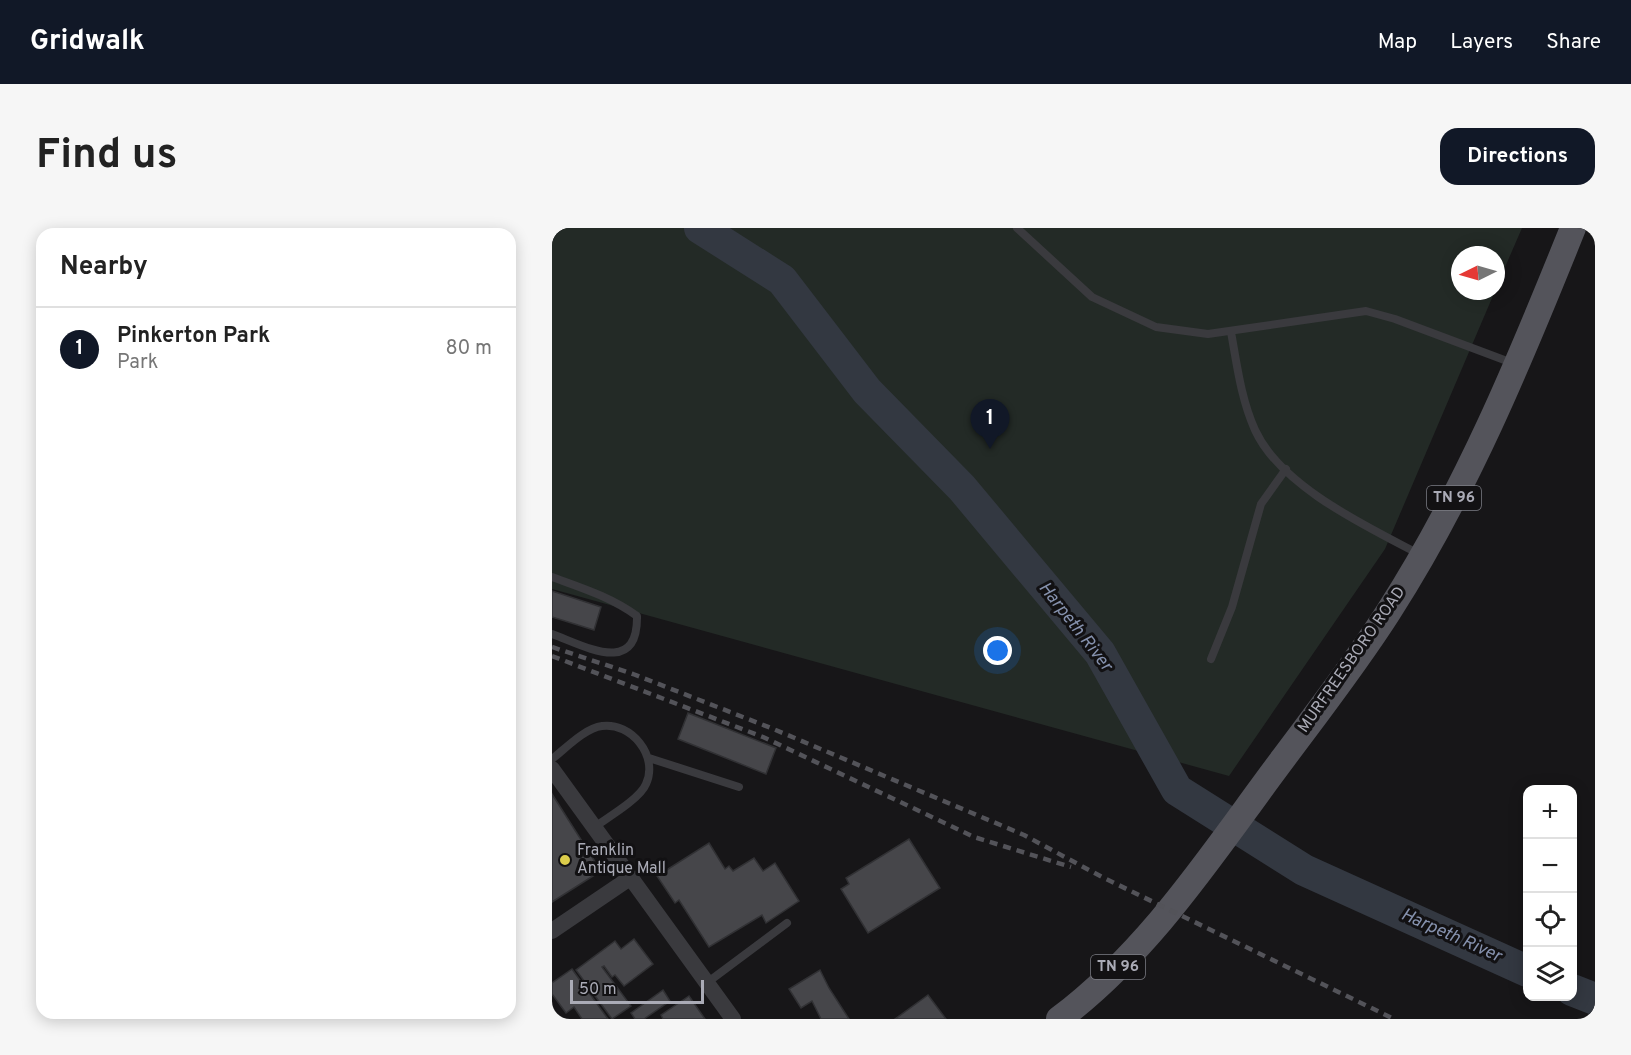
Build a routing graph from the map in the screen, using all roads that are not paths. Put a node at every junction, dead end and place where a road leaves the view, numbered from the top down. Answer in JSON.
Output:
{"nodes":[{"id":1,"x":1017,"y":228,"type":"edge"},
{"id":2,"x":1573,"y":228,"type":"edge"},
{"id":3,"x":1231,"y":332,"type":"junction"},
{"id":4,"x":1518,"y":365,"type":"junction"},
{"id":5,"x":1286,"y":469,"type":"junction"},
{"id":6,"x":1421,"y":555,"type":"junction"},
{"id":7,"x":552,"y":577,"type":"edge"},
{"id":8,"x":552,"y":634,"type":"edge"},
{"id":9,"x":1211,"y":659,"type":"dead end"},
{"id":10,"x":649,"y":758,"type":"junction"},
{"id":11,"x":552,"y":759,"type":"edge"},
{"id":12,"x":552,"y":769,"type":"edge"},
{"id":13,"x":739,"y":787,"type":"dead end"},
{"id":14,"x":593,"y":828,"type":"junction"},
{"id":15,"x":630,"y":878,"type":"junction"},
{"id":16,"x":787,"y":923,"type":"dead end"},
{"id":17,"x":552,"y":931,"type":"edge"},
{"id":18,"x":708,"y":982,"type":"junction"},
{"id":19,"x":733,"y":1019,"type":"edge"},
{"id":20,"x":1059,"y":1019,"type":"edge"}],
"edges":[{"from":1,"to":3,"type":"lane"},
{"from":2,"to":4,"type":"main road","name":"MURFREESBORO ROAD","number":"TN 96"},
{"from":3,"to":4,"type":"lane"},
{"from":3,"to":5,"type":"lane"},
{"from":4,"to":6,"type":"main road","name":"MURFREESBORO ROAD","number":"TN 96"},
{"from":5,"to":6,"type":"lane"},
{"from":5,"to":9,"type":"lane"},
{"from":6,"to":20,"type":"main road","name":"MURFREESBORO ROAD","number":"TN 96"},
{"from":7,"to":8,"type":"lane"},
{"from":10,"to":11,"type":"lane"},
{"from":10,"to":13,"type":"lane"},
{"from":10,"to":14,"type":"lane"},
{"from":12,"to":14,"type":"street"},
{"from":14,"to":15,"type":"street"},
{"from":15,"to":17,"type":"street"},
{"from":15,"to":18,"type":"street"},
{"from":16,"to":18,"type":"lane"},
{"from":18,"to":19,"type":"street"}]}
